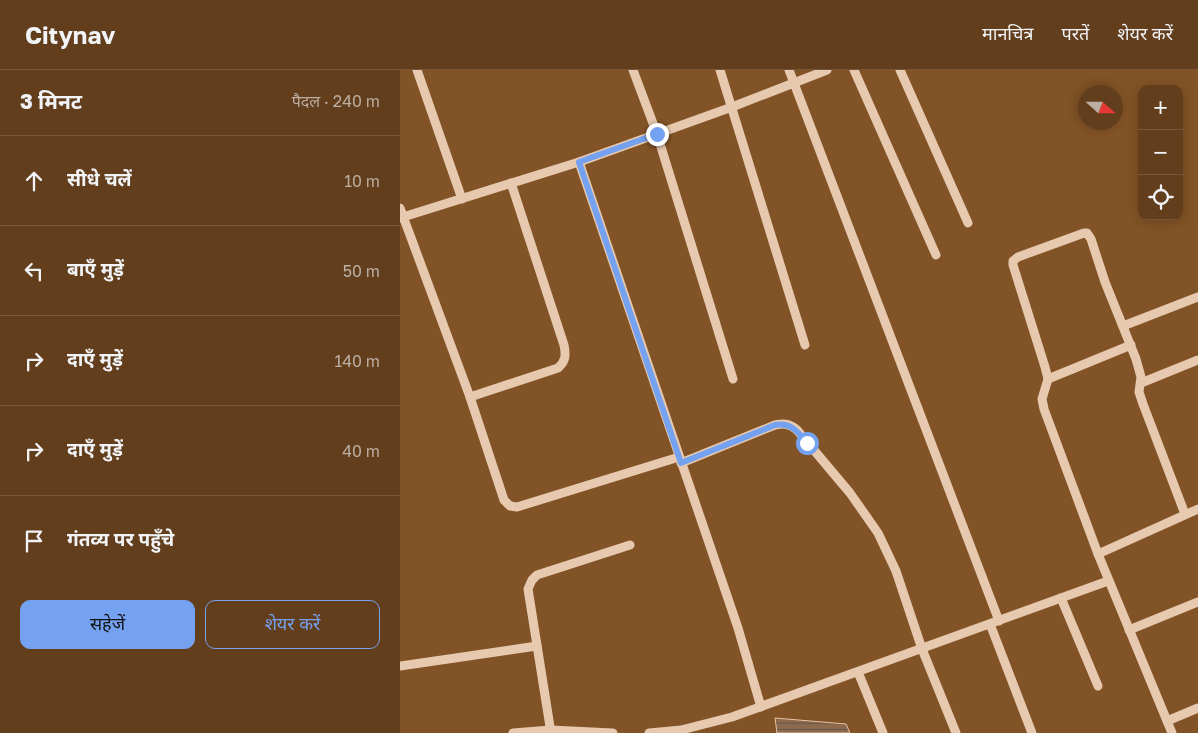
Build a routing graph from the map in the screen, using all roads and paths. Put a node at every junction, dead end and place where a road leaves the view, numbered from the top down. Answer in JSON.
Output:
{"nodes":[{"id":1,"x":417,"y":70,"type":"edge"},
{"id":2,"x":633,"y":70,"type":"edge"},
{"id":3,"x":720,"y":70,"type":"edge"},
{"id":4,"x":789,"y":70,"type":"edge"},
{"id":5,"x":827,"y":70,"type":"edge"},
{"id":6,"x":854,"y":70,"type":"edge"},
{"id":7,"x":900,"y":70,"type":"edge"},
{"id":8,"x":794,"y":84,"type":"junction"},
{"id":9,"x":732,"y":107,"type":"junction"},
{"id":10,"x":657,"y":134,"type":"junction"},
{"id":11,"x":579,"y":162,"type":"junction"},
{"id":12,"x":511,"y":183,"type":"junction"},
{"id":13,"x":462,"y":199,"type":"junction"},
{"id":14,"x":400,"y":208,"type":"edge"},
{"id":15,"x":402,"y":217,"type":"edge"},
{"id":16,"x":968,"y":223,"type":"dead end"},
{"id":17,"x":936,"y":255,"type":"dead end"},
{"id":18,"x":1198,"y":297,"type":"edge"},
{"id":19,"x":1123,"y":326,"type":"junction"},
{"id":20,"x":805,"y":345,"type":"dead end"},
{"id":21,"x":1130,"y":346,"type":"junction"},
{"id":22,"x":1198,"y":360,"type":"edge"},
{"id":23,"x":732,"y":379,"type":"dead end"},
{"id":24,"x":1048,"y":379,"type":"junction"},
{"id":25,"x":1141,"y":382,"type":"junction"},
{"id":26,"x":470,"y":397,"type":"junction"},
{"id":27,"x":680,"y":460,"type":"junction"},
{"id":28,"x":1198,"y":509,"type":"edge"},
{"id":29,"x":1186,"y":514,"type":"junction"},
{"id":30,"x":630,"y":545,"type":"dead end"},
{"id":31,"x":1098,"y":554,"type":"junction"},
{"id":32,"x":1108,"y":581,"type":"junction"},
{"id":33,"x":1061,"y":598,"type":"junction"},
{"id":34,"x":1198,"y":602,"type":"edge"},
{"id":35,"x":999,"y":621,"type":"junction"},
{"id":36,"x":990,"y":624,"type":"junction"},
{"id":37,"x":1129,"y":630,"type":"junction"},
{"id":38,"x":537,"y":646,"type":"junction"},
{"id":39,"x":922,"y":649,"type":"junction"},
{"id":40,"x":400,"y":666,"type":"edge"},
{"id":41,"x":858,"y":672,"type":"junction"},
{"id":42,"x":1098,"y":686,"type":"dead end"},
{"id":43,"x":761,"y":707,"type":"junction"},
{"id":44,"x":1198,"y":708,"type":"edge"},
{"id":45,"x":1167,"y":721,"type":"junction"},
{"id":46,"x":551,"y":732,"type":"edge"},
{"id":47,"x":513,"y":733,"type":"edge"},
{"id":48,"x":614,"y":733,"type":"edge"},
{"id":49,"x":650,"y":733,"type":"edge"},
{"id":50,"x":883,"y":733,"type":"edge"},
{"id":51,"x":956,"y":733,"type":"edge"},
{"id":52,"x":1032,"y":733,"type":"edge"},
{"id":53,"x":1172,"y":733,"type":"edge"}],
"edges":[{"from":1,"to":13,"type":"street"},
{"from":2,"to":10,"type":"street"},
{"from":3,"to":9,"type":"street"},
{"from":4,"to":8,"type":"street"},
{"from":5,"to":8,"type":"street"},
{"from":6,"to":17,"type":"street"},
{"from":7,"to":16,"type":"street"},
{"from":8,"to":9,"type":"street"},
{"from":8,"to":35,"type":"street"},
{"from":9,"to":10,"type":"street"},
{"from":9,"to":20,"type":"street"},
{"from":10,"to":11,"type":"street"},
{"from":10,"to":23,"type":"street"},
{"from":11,"to":12,"type":"street"},
{"from":11,"to":27,"type":"street"},
{"from":12,"to":13,"type":"street"},
{"from":12,"to":26,"type":"street"},
{"from":13,"to":15,"type":"street"},
{"from":14,"to":15,"type":"street"},
{"from":15,"to":26,"type":"street"},
{"from":18,"to":19,"type":"street"},
{"from":19,"to":21,"type":"street"},
{"from":19,"to":24,"type":"street"},
{"from":21,"to":24,"type":"street"},
{"from":21,"to":25,"type":"street"},
{"from":22,"to":25,"type":"street"},
{"from":24,"to":31,"type":"street"},
{"from":25,"to":29,"type":"street"},
{"from":26,"to":27,"type":"street"},
{"from":27,"to":39,"type":"street"},
{"from":27,"to":43,"type":"street"},
{"from":28,"to":29,"type":"street"},
{"from":29,"to":31,"type":"street"},
{"from":30,"to":38,"type":"street"},
{"from":31,"to":32,"type":"street"},
{"from":32,"to":33,"type":"street"},
{"from":32,"to":37,"type":"street"},
{"from":33,"to":35,"type":"street"},
{"from":33,"to":42,"type":"street"},
{"from":34,"to":37,"type":"street"},
{"from":35,"to":36,"type":"street"},
{"from":36,"to":39,"type":"street"},
{"from":36,"to":52,"type":"street"},
{"from":37,"to":45,"type":"street"},
{"from":38,"to":40,"type":"street"},
{"from":38,"to":46,"type":"street"},
{"from":39,"to":41,"type":"street"},
{"from":39,"to":51,"type":"street"},
{"from":41,"to":43,"type":"street"},
{"from":41,"to":50,"type":"street"},
{"from":43,"to":49,"type":"street"},
{"from":44,"to":45,"type":"street"},
{"from":45,"to":53,"type":"street"},
{"from":46,"to":47,"type":"street"},
{"from":46,"to":48,"type":"street"}]}
